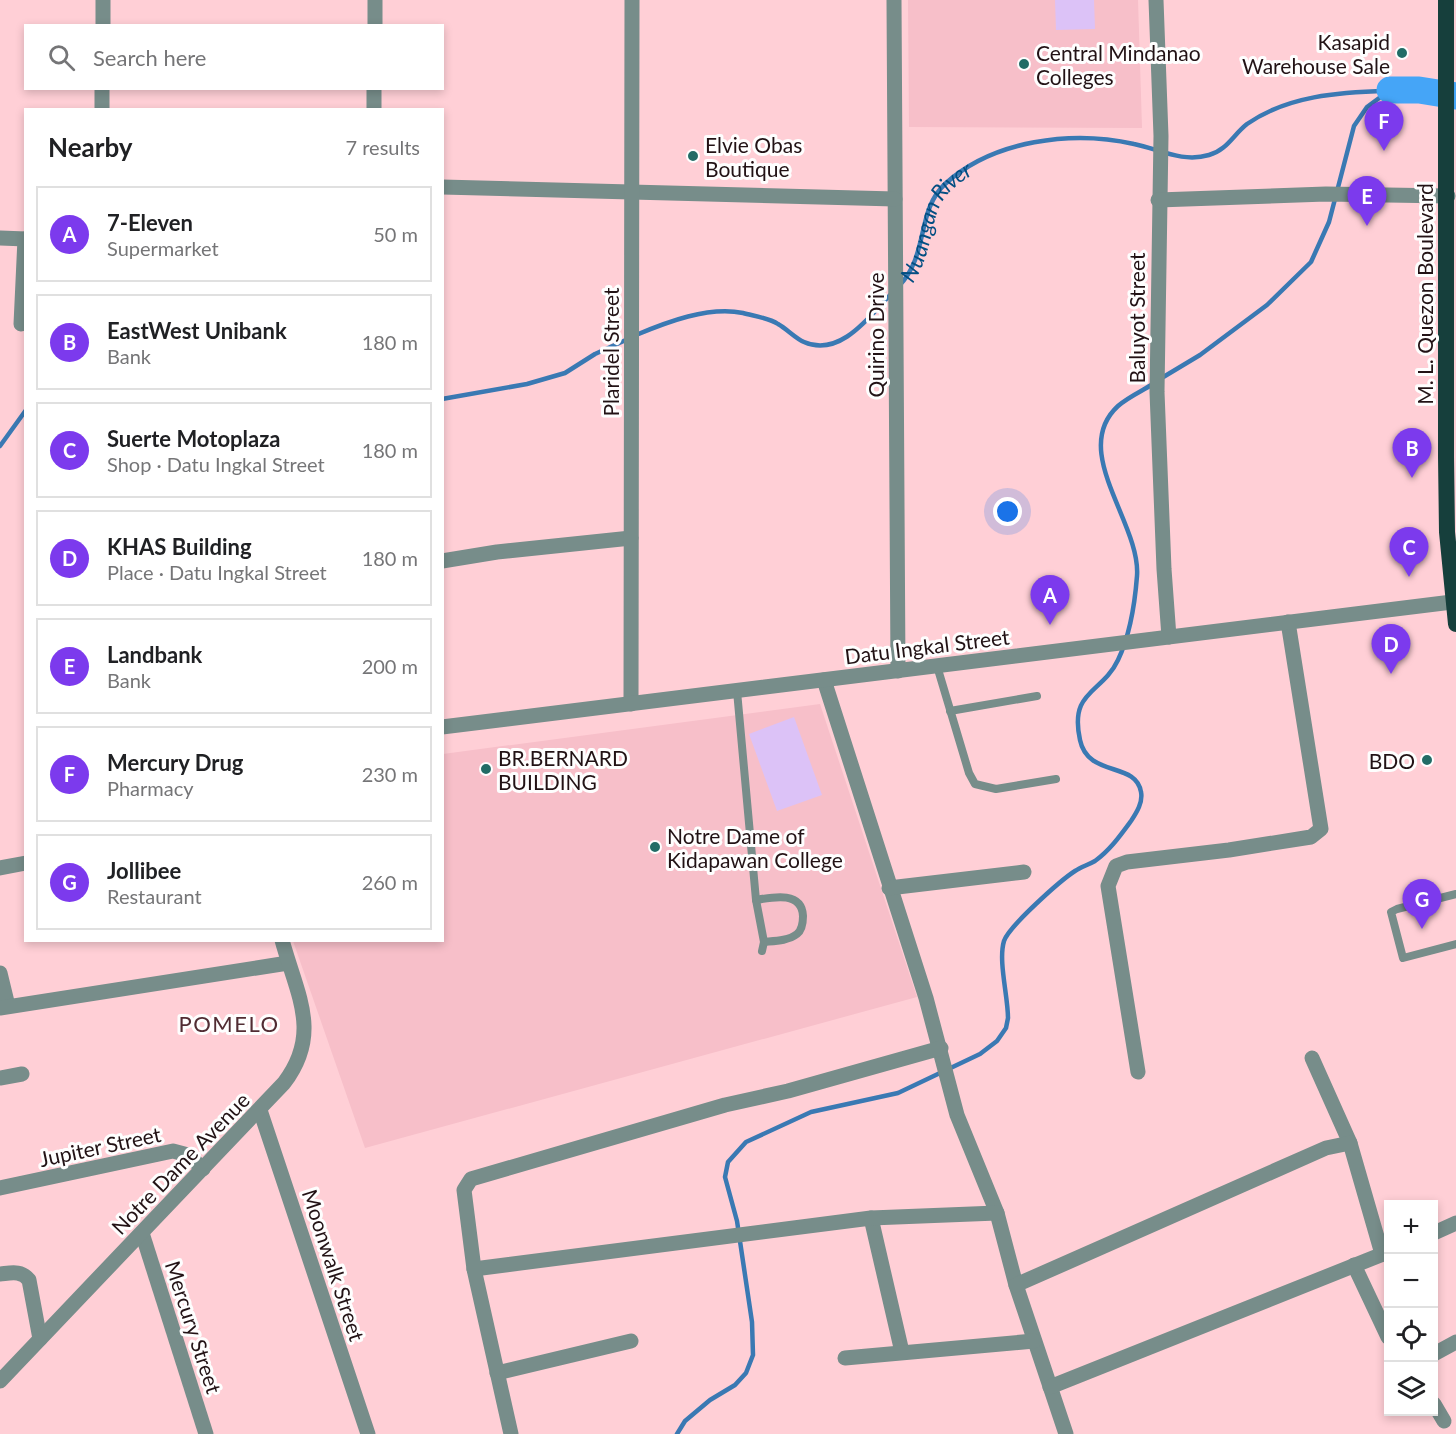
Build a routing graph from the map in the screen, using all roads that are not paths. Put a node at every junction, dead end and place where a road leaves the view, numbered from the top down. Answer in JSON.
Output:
{"nodes":[{"id":1,"x":103,"y":0,"type":"edge"},
{"id":2,"x":375,"y":0,"type":"edge"},
{"id":3,"x":632,"y":0,"type":"edge"},
{"id":4,"x":894,"y":0,"type":"edge"},
{"id":5,"x":1156,"y":0,"type":"edge"},
{"id":6,"x":1446,"y":0,"type":"edge"},
{"id":7,"x":103,"y":24,"type":"edge"},
{"id":8,"x":375,"y":24,"type":"edge"},
{"id":9,"x":102,"y":90,"type":"edge"},
{"id":10,"x":374,"y":90,"type":"edge"},
{"id":11,"x":102,"y":108,"type":"edge"},
{"id":12,"x":374,"y":108,"type":"edge"},
{"id":13,"x":444,"y":187,"type":"edge"},
{"id":14,"x":631,"y":191,"type":"junction"},
{"id":15,"x":1448,"y":196,"type":"junction"},
{"id":16,"x":895,"y":199,"type":"junction"},
{"id":17,"x":1158,"y":200,"type":"junction"},
{"id":18,"x":0,"y":238,"type":"edge"},
{"id":19,"x":24,"y":239,"type":"edge"},
{"id":20,"x":24,"y":260,"type":"edge"},
{"id":21,"x":21,"y":324,"type":"dead end"},
{"id":22,"x":631,"y":538,"type":"junction"},
{"id":23,"x":444,"y":561,"type":"edge"},
{"id":24,"x":1452,"y":602,"type":"junction"},
{"id":25,"x":1288,"y":622,"type":"junction"},
{"id":26,"x":1456,"y":624,"type":"edge"},
{"id":27,"x":1170,"y":637,"type":"junction"},
{"id":28,"x":937,"y":666,"type":"junction"},
{"id":29,"x":898,"y":671,"type":"junction"},
{"id":30,"x":824,"y":680,"type":"junction"},
{"id":31,"x":737,"y":691,"type":"junction"},
{"id":32,"x":1037,"y":696,"type":"dead end"},
{"id":33,"x":631,"y":704,"type":"junction"},
{"id":34,"x":950,"y":711,"type":"junction"},
{"id":35,"x":444,"y":728,"type":"edge"},
{"id":36,"x":1056,"y":779,"type":"dead end"},
{"id":37,"x":24,"y":863,"type":"edge"},
{"id":38,"x":0,"y":868,"type":"edge"},
{"id":39,"x":1024,"y":872,"type":"dead end"},
{"id":40,"x":889,"y":888,"type":"junction"},
{"id":41,"x":1456,"y":894,"type":"edge"},
{"id":42,"x":756,"y":900,"type":"junction"},
{"id":43,"x":283,"y":942,"type":"edge"},
{"id":44,"x":1456,"y":944,"type":"edge"},
{"id":45,"x":288,"y":963,"type":"junction"},
{"id":46,"x":0,"y":974,"type":"edge"},
{"id":47,"x":4,"y":1007,"type":"edge"},
{"id":48,"x":942,"y":1054,"type":"junction"},
{"id":49,"x":1312,"y":1058,"type":"dead end"},
{"id":50,"x":1138,"y":1072,"type":"dead end"},
{"id":51,"x":22,"y":1074,"type":"dead end"},
{"id":52,"x":0,"y":1078,"type":"edge"},
{"id":53,"x":260,"y":1110,"type":"junction"},
{"id":54,"x":1350,"y":1143,"type":"junction"},
{"id":55,"x":203,"y":1169,"type":"junction"},
{"id":56,"x":0,"y":1188,"type":"edge"},
{"id":57,"x":997,"y":1213,"type":"junction"},
{"id":58,"x":871,"y":1218,"type":"junction"},
{"id":59,"x":1456,"y":1223,"type":"edge"},
{"id":60,"x":1438,"y":1231,"type":"edge"},
{"id":61,"x":142,"y":1233,"type":"junction"},
{"id":62,"x":1384,"y":1250,"type":"edge"},
{"id":63,"x":1384,"y":1253,"type":"edge"},
{"id":64,"x":1354,"y":1265,"type":"junction"},
{"id":65,"x":474,"y":1269,"type":"junction"},
{"id":66,"x":0,"y":1274,"type":"edge"},
{"id":67,"x":1016,"y":1285,"type":"junction"},
{"id":68,"x":1384,"y":1327,"type":"edge"},
{"id":69,"x":40,"y":1339,"type":"junction"},
{"id":70,"x":631,"y":1341,"type":"dead end"},
{"id":71,"x":1034,"y":1341,"type":"junction"},
{"id":72,"x":1456,"y":1342,"type":"edge"},
{"id":73,"x":902,"y":1352,"type":"junction"},
{"id":74,"x":1438,"y":1352,"type":"edge"},
{"id":75,"x":845,"y":1358,"type":"dead end"},
{"id":76,"x":497,"y":1373,"type":"junction"},
{"id":77,"x":0,"y":1381,"type":"edge"},
{"id":78,"x":1050,"y":1387,"type":"junction"},
{"id":79,"x":1438,"y":1411,"type":"edge"},
{"id":80,"x":1444,"y":1421,"type":"dead end"},
{"id":81,"x":206,"y":1434,"type":"edge"},
{"id":82,"x":368,"y":1434,"type":"edge"},
{"id":83,"x":511,"y":1434,"type":"edge"},
{"id":84,"x":1066,"y":1434,"type":"edge"}],
"edges":[{"from":1,"to":7,"type":"street"},
{"from":2,"to":8,"type":"street"},
{"from":3,"to":14,"type":"street","name":"Plaridel Street"},
{"from":4,"to":16,"type":"street","name":"Quirino Drive"},
{"from":5,"to":17,"type":"street","name":"Baluyot Street"},
{"from":6,"to":15,"type":"highway","name":"M. L. Quezon Boulevard"},
{"from":9,"to":11,"type":"street"},
{"from":10,"to":12,"type":"street"},
{"from":13,"to":14,"type":"street"},
{"from":14,"to":16,"type":"street"},
{"from":14,"to":22,"type":"street","name":"Plaridel Street"},
{"from":15,"to":17,"type":"street"},
{"from":15,"to":24,"type":"highway","name":"M. L. Quezon Boulevard"},
{"from":16,"to":29,"type":"street","name":"Quirino Drive"},
{"from":17,"to":27,"type":"street","name":"Baluyot Street"},
{"from":18,"to":19,"type":"street"},
{"from":20,"to":21,"type":"street"},
{"from":22,"to":23,"type":"street"},
{"from":22,"to":33,"type":"street","name":"Plaridel Street"},
{"from":24,"to":25,"type":"street","name":"Datu Ingkal Street"},
{"from":24,"to":26,"type":"highway","name":"M. L. Quezon Boulevard"},
{"from":25,"to":27,"type":"street","name":"Datu Ingkal Street"},
{"from":25,"to":50,"type":"street"},
{"from":27,"to":28,"type":"street","name":"Datu Ingkal Street"},
{"from":28,"to":29,"type":"street","name":"Datu Ingkal Street"},
{"from":28,"to":34,"type":"lane"},
{"from":29,"to":30,"type":"street","name":"Datu Ingkal Street"},
{"from":30,"to":31,"type":"street","name":"Datu Ingkal Street"},
{"from":30,"to":40,"type":"street"},
{"from":31,"to":33,"type":"street","name":"Datu Ingkal Street"},
{"from":31,"to":42,"type":"lane"},
{"from":32,"to":34,"type":"lane"},
{"from":33,"to":35,"type":"street","name":"Datu Ingkal Street"},
{"from":34,"to":36,"type":"lane"},
{"from":37,"to":38,"type":"street"},
{"from":39,"to":40,"type":"street"},
{"from":40,"to":48,"type":"street"},
{"from":41,"to":44,"type":"lane"},
{"from":42,"to":42,"type":"lane"},
{"from":43,"to":45,"type":"street","name":"Notre Dame Avenue"},
{"from":45,"to":47,"type":"street"},
{"from":45,"to":53,"type":"street","name":"Notre Dame Avenue"},
{"from":46,"to":47,"type":"street"},
{"from":48,"to":57,"type":"street"},
{"from":48,"to":65,"type":"street"},
{"from":49,"to":54,"type":"street"},
{"from":51,"to":52,"type":"street"},
{"from":53,"to":55,"type":"street","name":"Notre Dame Avenue"},
{"from":53,"to":82,"type":"street","name":"Moonwalk Street"},
{"from":54,"to":62,"type":"street"},
{"from":54,"to":67,"type":"street"},
{"from":55,"to":56,"type":"street","name":"Jupiter Street"},
{"from":55,"to":61,"type":"street","name":"Notre Dame Avenue"},
{"from":57,"to":58,"type":"street"},
{"from":57,"to":67,"type":"street"},
{"from":58,"to":65,"type":"street"},
{"from":58,"to":73,"type":"street"},
{"from":59,"to":60,"type":"street"},
{"from":61,"to":69,"type":"street","name":"Notre Dame Avenue"},
{"from":61,"to":81,"type":"street","name":"Mercury Street"},
{"from":63,"to":64,"type":"street"},
{"from":64,"to":68,"type":"street"},
{"from":64,"to":78,"type":"street"},
{"from":65,"to":76,"type":"street"},
{"from":66,"to":69,"type":"street"},
{"from":67,"to":71,"type":"street"},
{"from":69,"to":77,"type":"street","name":"Notre Dame Avenue"},
{"from":70,"to":76,"type":"street"},
{"from":71,"to":73,"type":"street"},
{"from":71,"to":78,"type":"street"},
{"from":72,"to":74,"type":"street"},
{"from":73,"to":75,"type":"street"},
{"from":76,"to":83,"type":"street"},
{"from":78,"to":84,"type":"street"},
{"from":79,"to":80,"type":"street"}]}
